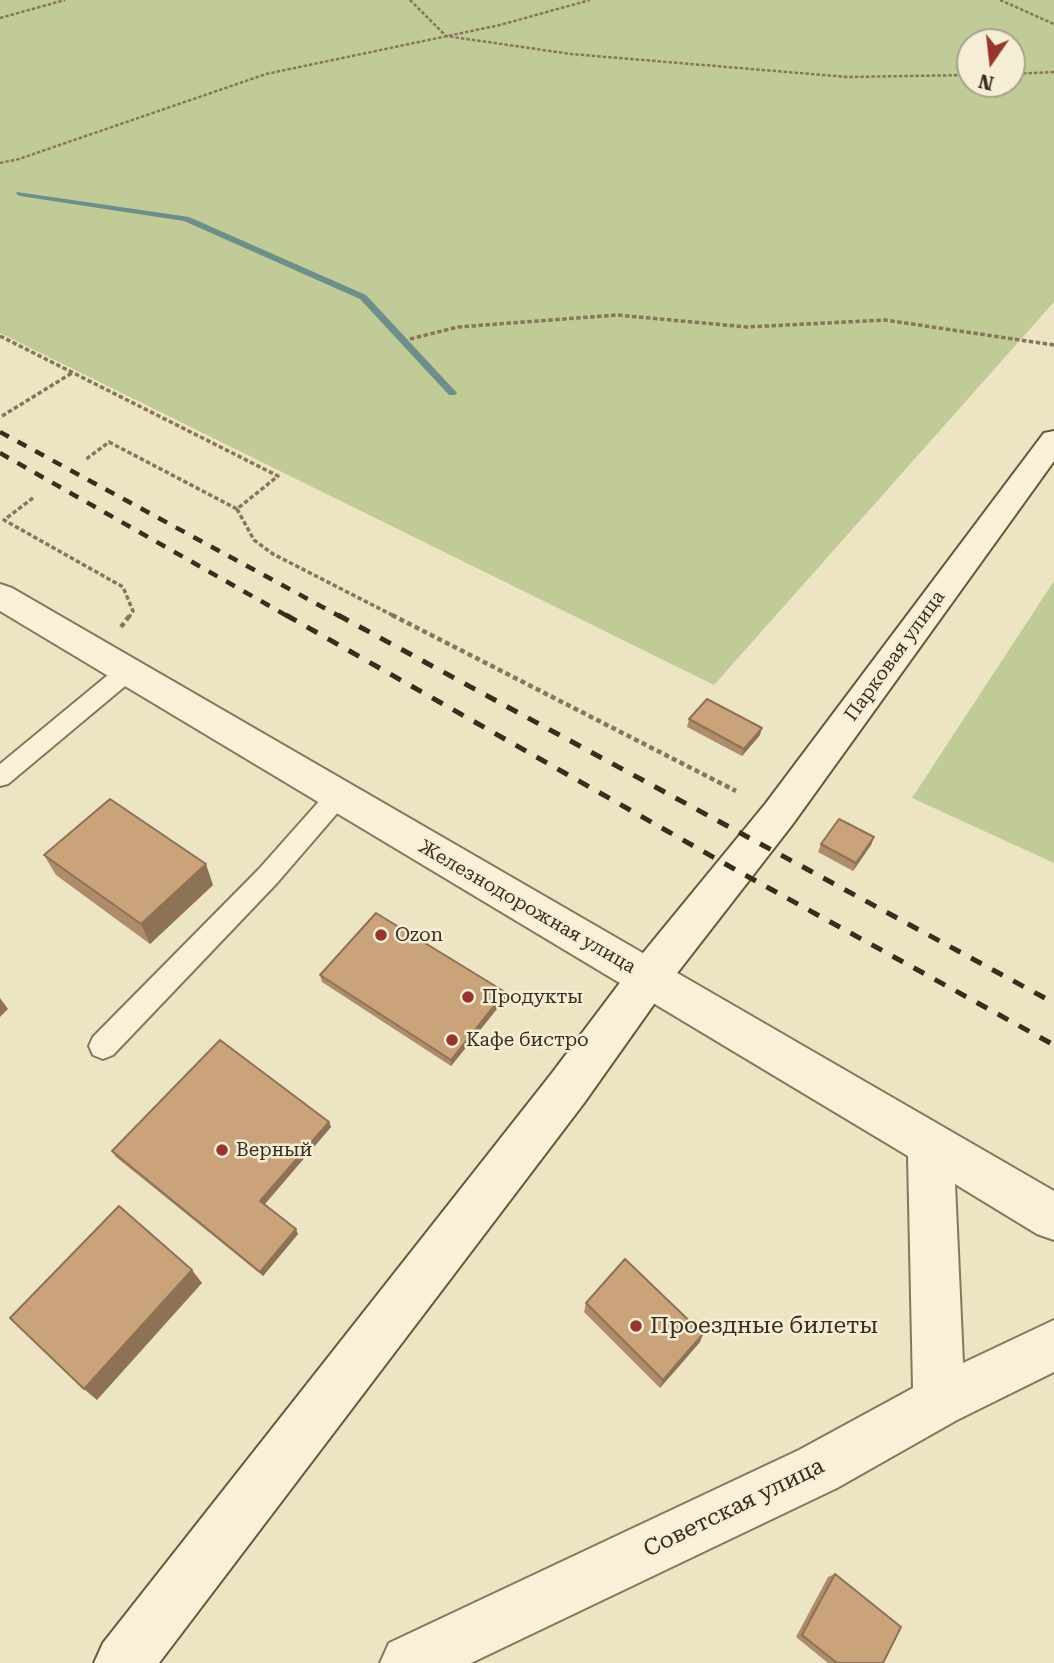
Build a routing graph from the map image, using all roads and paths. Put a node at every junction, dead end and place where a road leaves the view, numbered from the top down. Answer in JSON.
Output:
{"nodes":[{"id":1,"x":65,"y":0,"type":"edge"},
{"id":2,"x":410,"y":0,"type":"edge"},
{"id":3,"x":590,"y":0,"type":"edge"},
{"id":4,"x":1000,"y":0,"type":"edge"},
{"id":5,"x":0,"y":18,"type":"edge"},
{"id":6,"x":1054,"y":24,"type":"edge"},
{"id":7,"x":446,"y":36,"type":"junction"},
{"id":8,"x":1054,"y":72,"type":"edge"},
{"id":9,"x":1026,"y":73,"type":"edge"},
{"id":10,"x":956,"y":75,"type":"edge"},
{"id":11,"x":0,"y":163,"type":"edge"},
{"id":12,"x":0,"y":336,"type":"edge"},
{"id":13,"x":410,"y":339,"type":"dead end"},
{"id":14,"x":1054,"y":345,"type":"edge"},
{"id":15,"x":72,"y":372,"type":"junction"},
{"id":16,"x":2,"y":416,"type":"dead end"},
{"id":17,"x":1054,"y":440,"type":"edge"},
{"id":18,"x":85,"y":460,"type":"dead end"},
{"id":19,"x":33,"y":498,"type":"dead end"},
{"id":20,"x":237,"y":509,"type":"junction"},
{"id":21,"x":0,"y":596,"type":"edge"},
{"id":22,"x":114,"y":663,"type":"junction"},
{"id":23,"x":0,"y":777,"type":"edge"},
{"id":24,"x":736,"y":791,"type":"dead end"},
{"id":25,"x":338,"y":796,"type":"junction"},
{"id":26,"x":649,"y":977,"type":"junction"},
{"id":27,"x":103,"y":1046,"type":"dead end"},
{"id":28,"x":930,"y":1143,"type":"junction"},
{"id":29,"x":1054,"y":1217,"type":"edge"},
{"id":30,"x":1054,"y":1345,"type":"edge"},
{"id":31,"x":939,"y":1402,"type":"junction"},
{"id":32,"x":123,"y":1663,"type":"edge"},
{"id":33,"x":409,"y":1663,"type":"edge"}],
"edges":[{"from":1,"to":5,"type":"path"},
{"from":2,"to":7,"type":"path"},
{"from":3,"to":7,"type":"path"},
{"from":4,"to":6,"type":"path"},
{"from":7,"to":10,"type":"path"},
{"from":7,"to":11,"type":"path"},
{"from":8,"to":9,"type":"path"},
{"from":12,"to":15,"type":"path"},
{"from":13,"to":14,"type":"path"},
{"from":15,"to":16,"type":"path"},
{"from":15,"to":20,"type":"path"},
{"from":17,"to":26,"type":"street","name":"Парковая улица"},
{"from":18,"to":20,"type":"path"},
{"from":19,"to":22,"type":"path"},
{"from":20,"to":24,"type":"path"},
{"from":21,"to":22,"type":"street","name":"Железнодорожная улица"},
{"from":22,"to":23,"type":"lane"},
{"from":22,"to":25,"type":"street","name":"Железнодорожная улица"},
{"from":25,"to":26,"type":"street","name":"Железнодорожная улица"},
{"from":25,"to":27,"type":"lane"},
{"from":26,"to":28,"type":"street","name":"Железнодорожная улица"},
{"from":26,"to":32,"type":"street","name":"Парковая улица"},
{"from":28,"to":29,"type":"street","name":"Железнодорожная улица"},
{"from":28,"to":31,"type":"street"},
{"from":30,"to":31,"type":"street","name":"Советская улица"},
{"from":31,"to":33,"type":"street","name":"Советская улица"}]}
